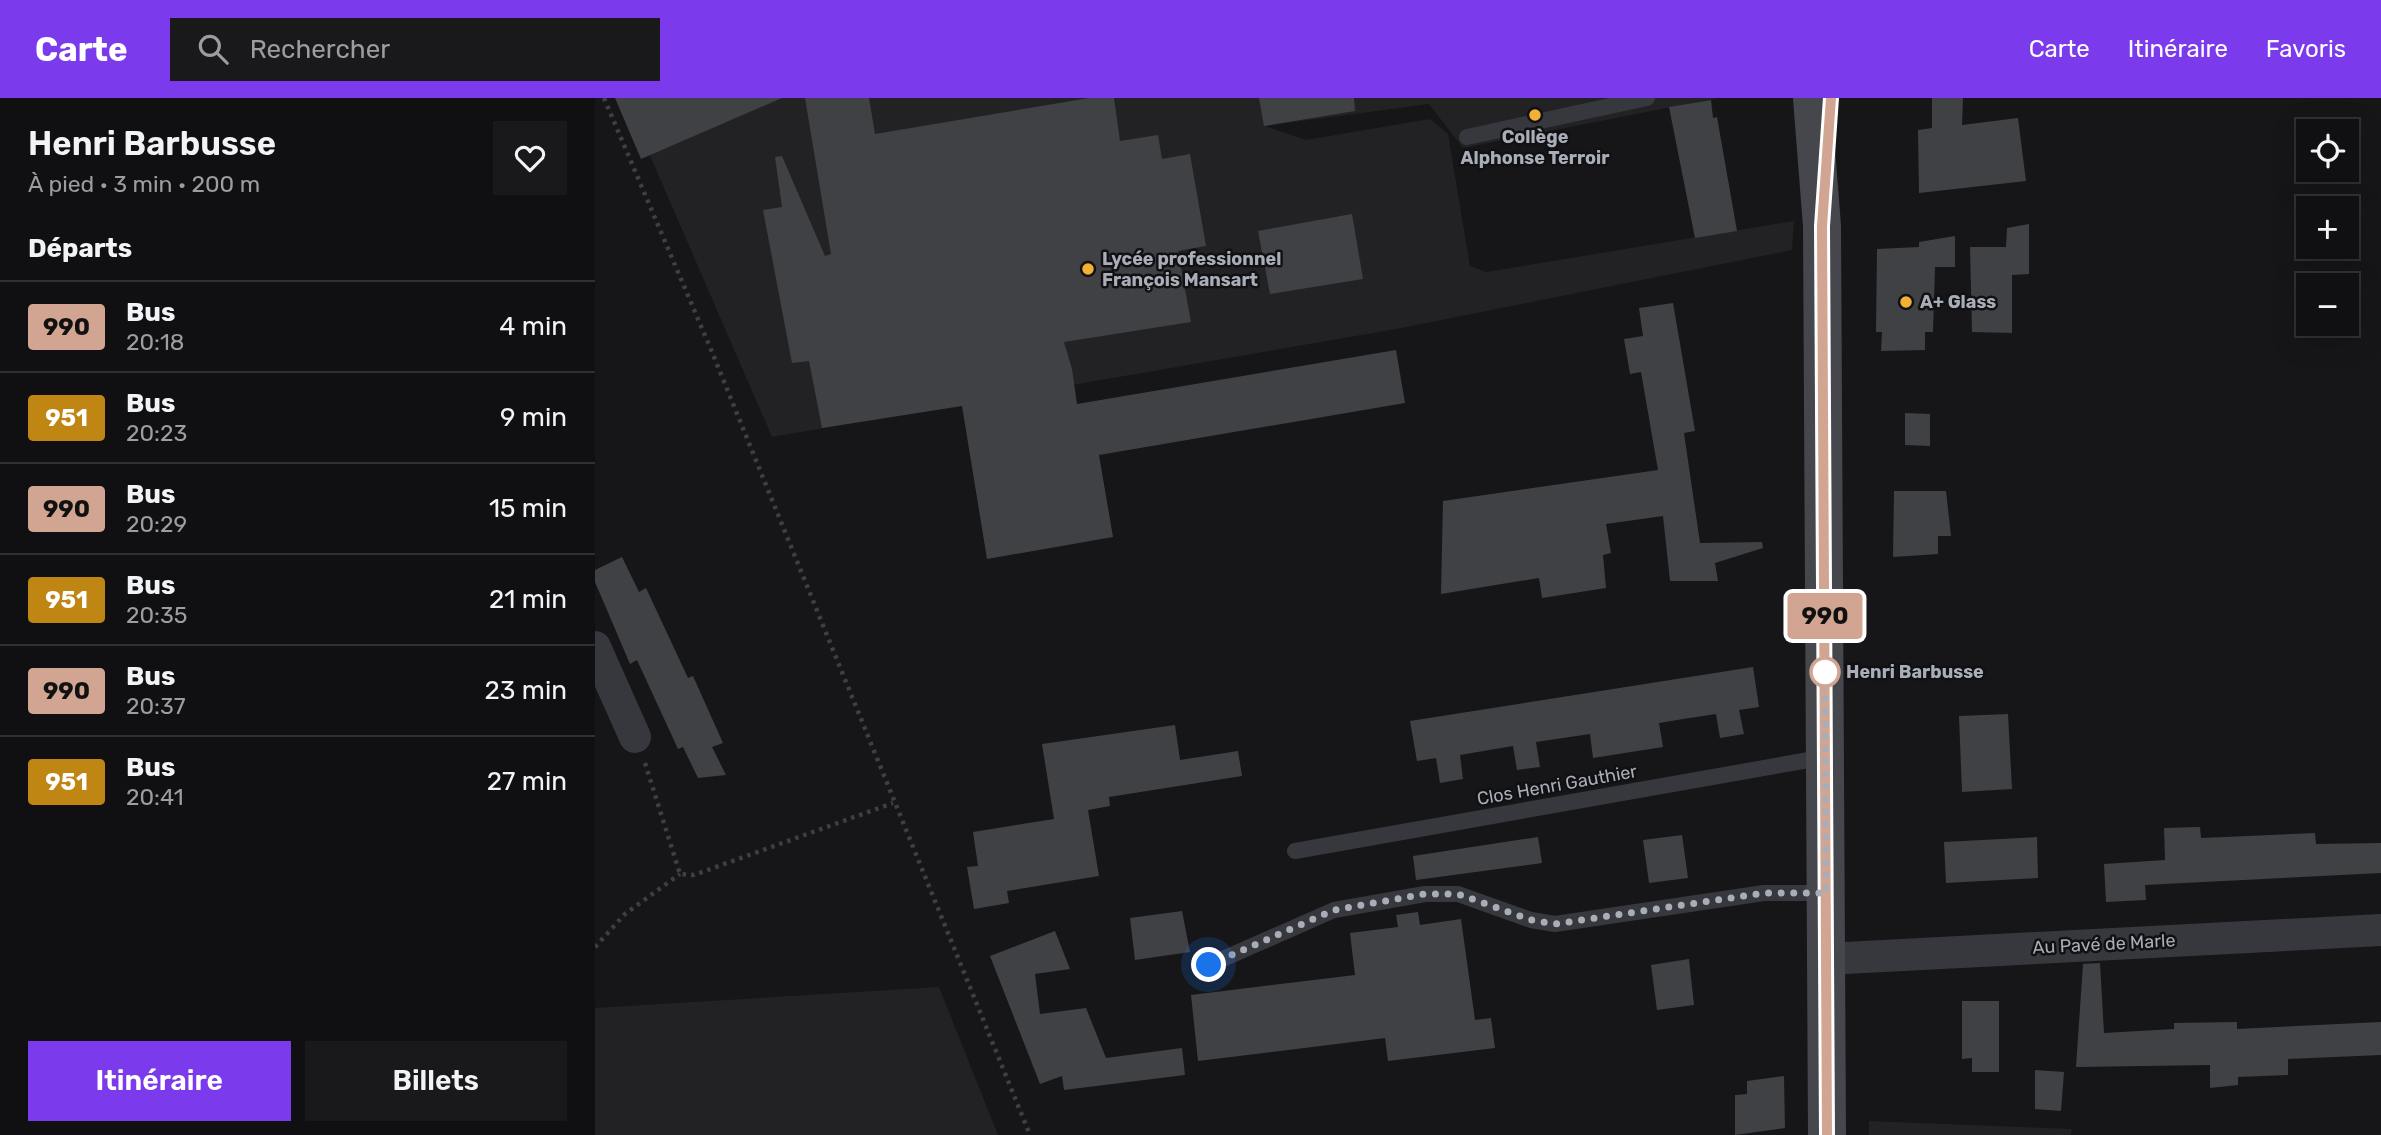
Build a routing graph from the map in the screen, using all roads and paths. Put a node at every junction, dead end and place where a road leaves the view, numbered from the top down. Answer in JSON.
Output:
{"nodes":[{"id":1,"x":604,"y":98,"type":"edge"},
{"id":2,"x":1647,"y":98,"type":"edge"},
{"id":3,"x":1812,"y":98,"type":"edge"},
{"id":4,"x":1831,"y":98,"type":"edge"},
{"id":5,"x":1467,"y":136,"type":"dead end"},
{"id":6,"x":1822,"y":226,"type":"junction"},
{"id":7,"x":595,"y":647,"type":"edge"},
{"id":8,"x":635,"y":737,"type":"joint"},
{"id":9,"x":1826,"y":757,"type":"junction"},
{"id":10,"x":893,"y":803,"type":"junction"},
{"id":11,"x":1295,"y":851,"type":"dead end"},
{"id":12,"x":680,"y":874,"type":"junction"},
{"id":13,"x":1826,"y":893,"type":"junction"},
{"id":14,"x":2381,"y":930,"type":"edge"},
{"id":15,"x":595,"y":947,"type":"edge"},
{"id":16,"x":1826,"y":959,"type":"junction"},
{"id":17,"x":1209,"y":965,"type":"dead end"},
{"id":18,"x":1030,"y":1135,"type":"edge"},
{"id":19,"x":1827,"y":1135,"type":"edge"}],
"edges":[{"from":1,"to":10,"type":"path"},
{"from":2,"to":5,"type":"lane"},
{"from":3,"to":6,"type":"street"},
{"from":4,"to":6,"type":"street"},
{"from":6,"to":9,"type":"street"},
{"from":7,"to":8,"type":"street"},
{"from":8,"to":12,"type":"path"},
{"from":9,"to":11,"type":"lane","name":"Clos Henri Gauthier"},
{"from":9,"to":13,"type":"street"},
{"from":10,"to":12,"type":"path"},
{"from":10,"to":18,"type":"path"},
{"from":12,"to":15,"type":"path"},
{"from":13,"to":16,"type":"street"},
{"from":13,"to":17,"type":"lane"},
{"from":14,"to":16,"type":"street","name":"Au Pavé de Marle"},
{"from":16,"to":19,"type":"street"}]}
